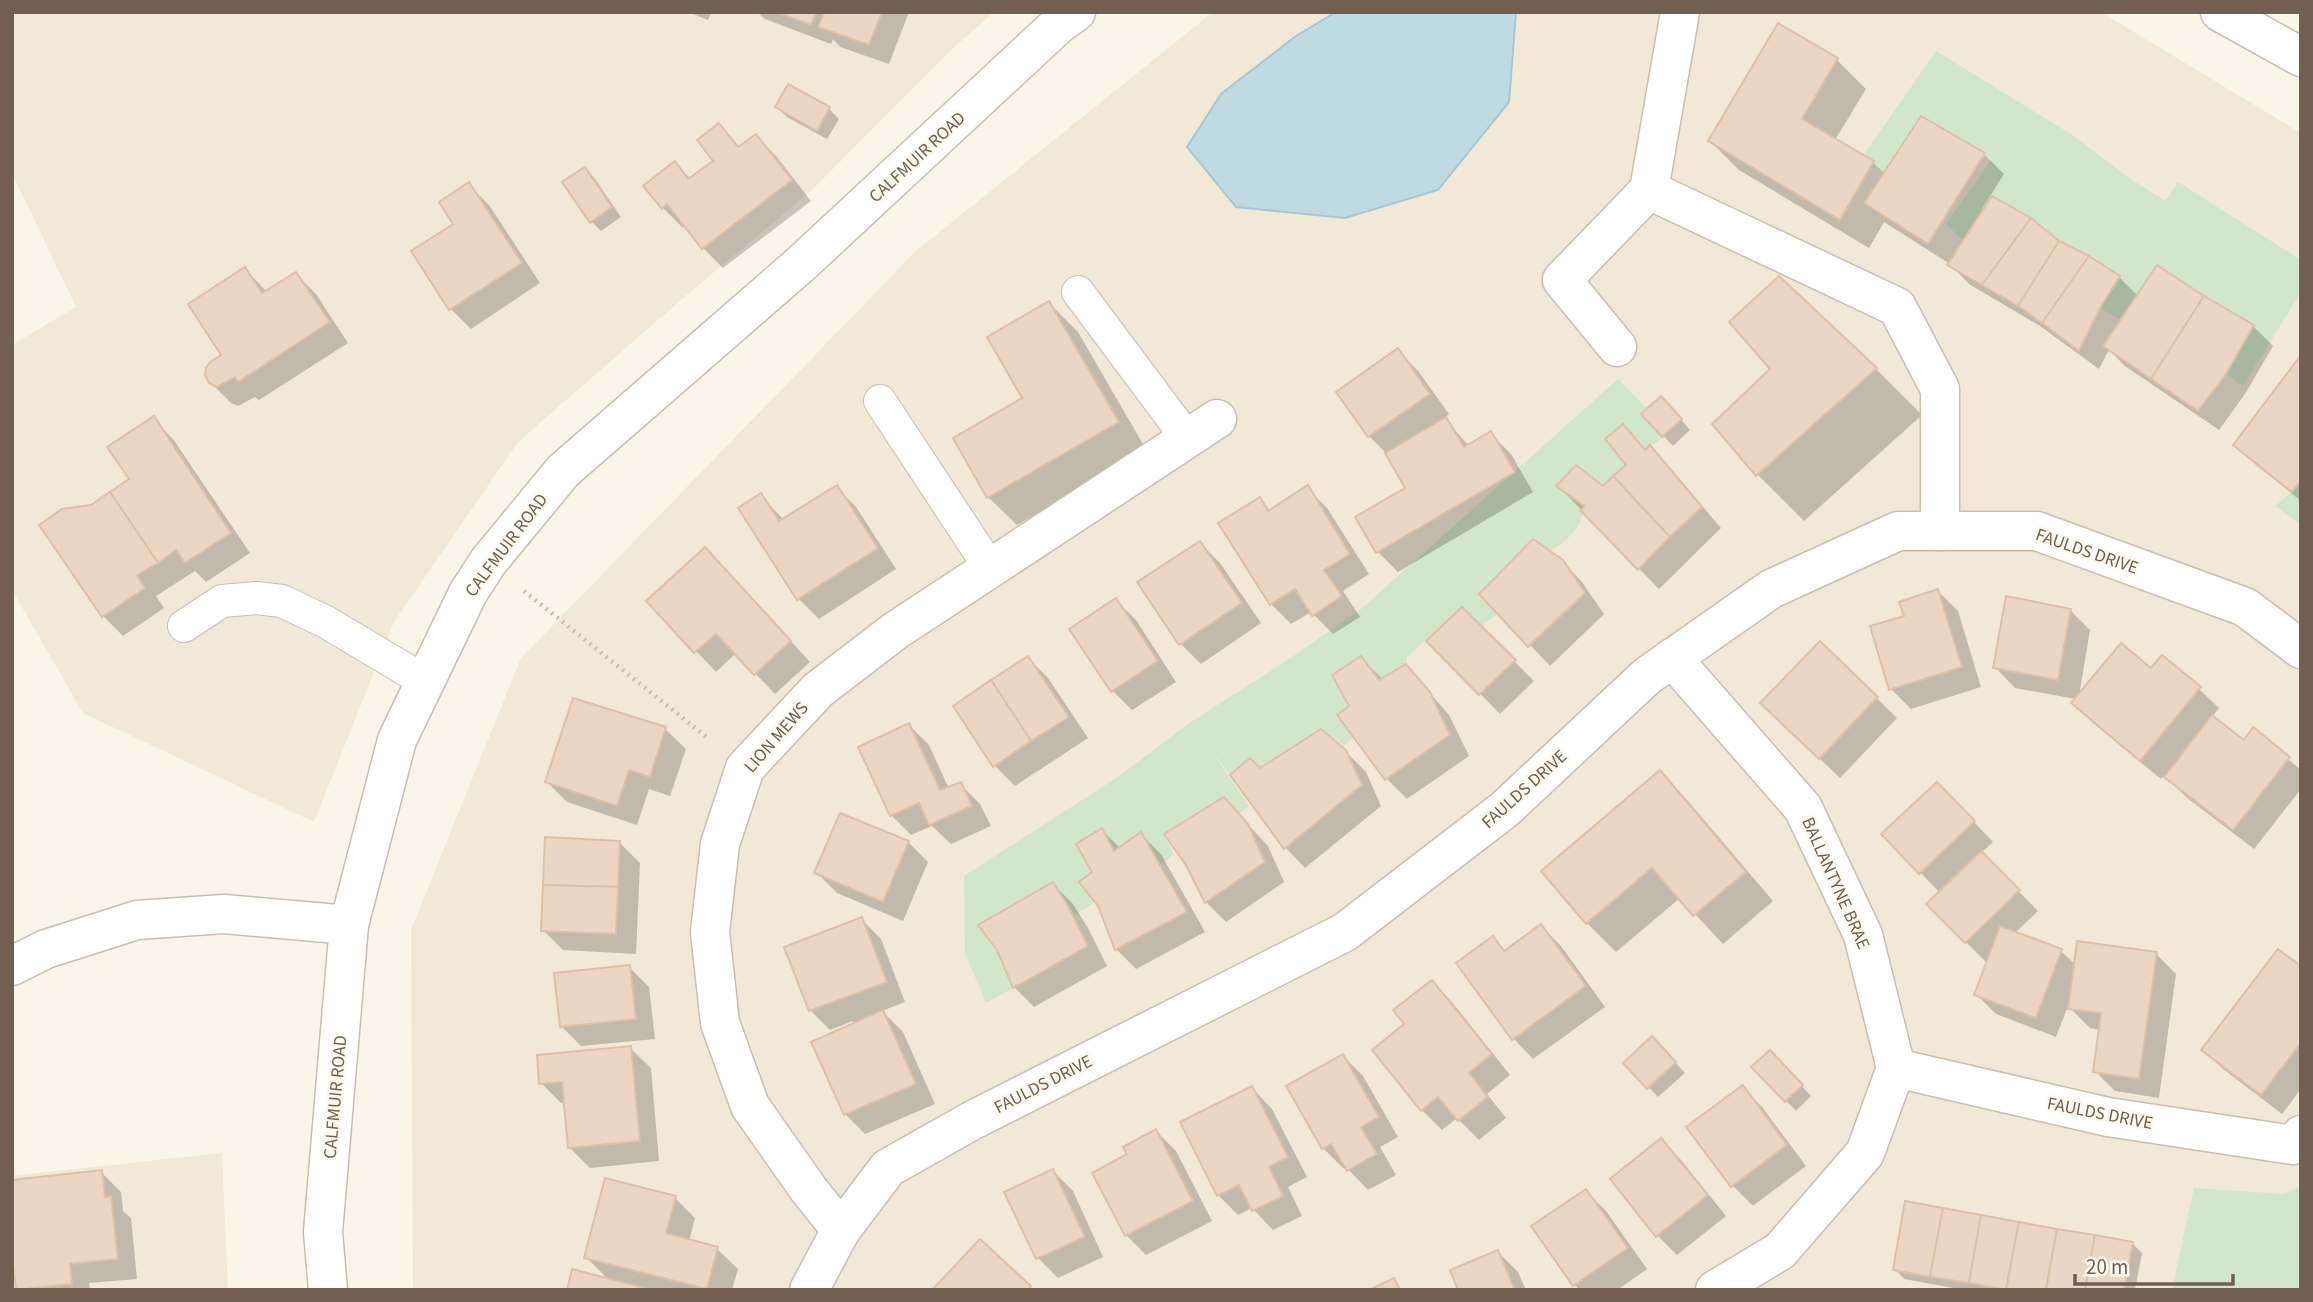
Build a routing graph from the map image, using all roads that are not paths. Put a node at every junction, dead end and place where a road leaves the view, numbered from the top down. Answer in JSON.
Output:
{"nodes":[{"id":1,"x":1680,"y":12,"type":"edge"},
{"id":2,"x":2220,"y":12,"type":"edge"},
{"id":3,"x":1060,"y":16,"type":"edge"},
{"id":4,"x":2264,"y":22,"type":"edge"},
{"id":5,"x":2301,"y":57,"type":"edge"},
{"id":6,"x":1649,"y":190,"type":"junction"},
{"id":7,"x":1078,"y":292,"type":"dead end"},
{"id":8,"x":1617,"y":347,"type":"dead end"},
{"id":9,"x":880,"y":401,"type":"dead end"},
{"id":10,"x":1202,"y":429,"type":"joint"},
{"id":11,"x":1940,"y":531,"type":"junction"},
{"id":12,"x":990,"y":568,"type":"junction"},
{"id":13,"x":184,"y":626,"type":"dead end"},
{"id":14,"x":2301,"y":649,"type":"edge"},
{"id":15,"x":1672,"y":658,"type":"junction"},
{"id":16,"x":425,"y":681,"type":"junction"},
{"id":17,"x":349,"y":925,"type":"junction"},
{"id":18,"x":12,"y":966,"type":"edge"},
{"id":19,"x":1896,"y":1068,"type":"junction"},
{"id":20,"x":2301,"y":1135,"type":"edge"},
{"id":21,"x":841,"y":1230,"type":"junction"},
{"id":22,"x":328,"y":1290,"type":"edge"},
{"id":23,"x":809,"y":1290,"type":"edge"},
{"id":24,"x":1715,"y":1290,"type":"edge"}],
"edges":[{"from":1,"to":6,"type":"street"},
{"from":2,"to":4,"type":"street"},
{"from":3,"to":16,"type":"street","name":"CALFMUIR ROAD"},
{"from":4,"to":5,"type":"street"},
{"from":6,"to":8,"type":"street"},
{"from":6,"to":11,"type":"street"},
{"from":7,"to":10,"type":"lane"},
{"from":9,"to":12,"type":"lane"},
{"from":10,"to":12,"type":"street","name":"LION MEWS"},
{"from":11,"to":14,"type":"street","name":"FAULDS DRIVE"},
{"from":11,"to":15,"type":"street","name":"FAULDS DRIVE"},
{"from":12,"to":21,"type":"street","name":"LION MEWS"},
{"from":13,"to":16,"type":"lane"},
{"from":15,"to":19,"type":"street","name":"BALLANTYNE BRAE"},
{"from":15,"to":21,"type":"street","name":"FAULDS DRIVE"},
{"from":16,"to":17,"type":"street","name":"CALFMUIR ROAD"},
{"from":17,"to":18,"type":"street"},
{"from":17,"to":22,"type":"street","name":"CALFMUIR ROAD"},
{"from":19,"to":20,"type":"street","name":"FAULDS DRIVE"},
{"from":19,"to":24,"type":"street"},
{"from":21,"to":23,"type":"street","name":"FAULDS DRIVE"}]}
